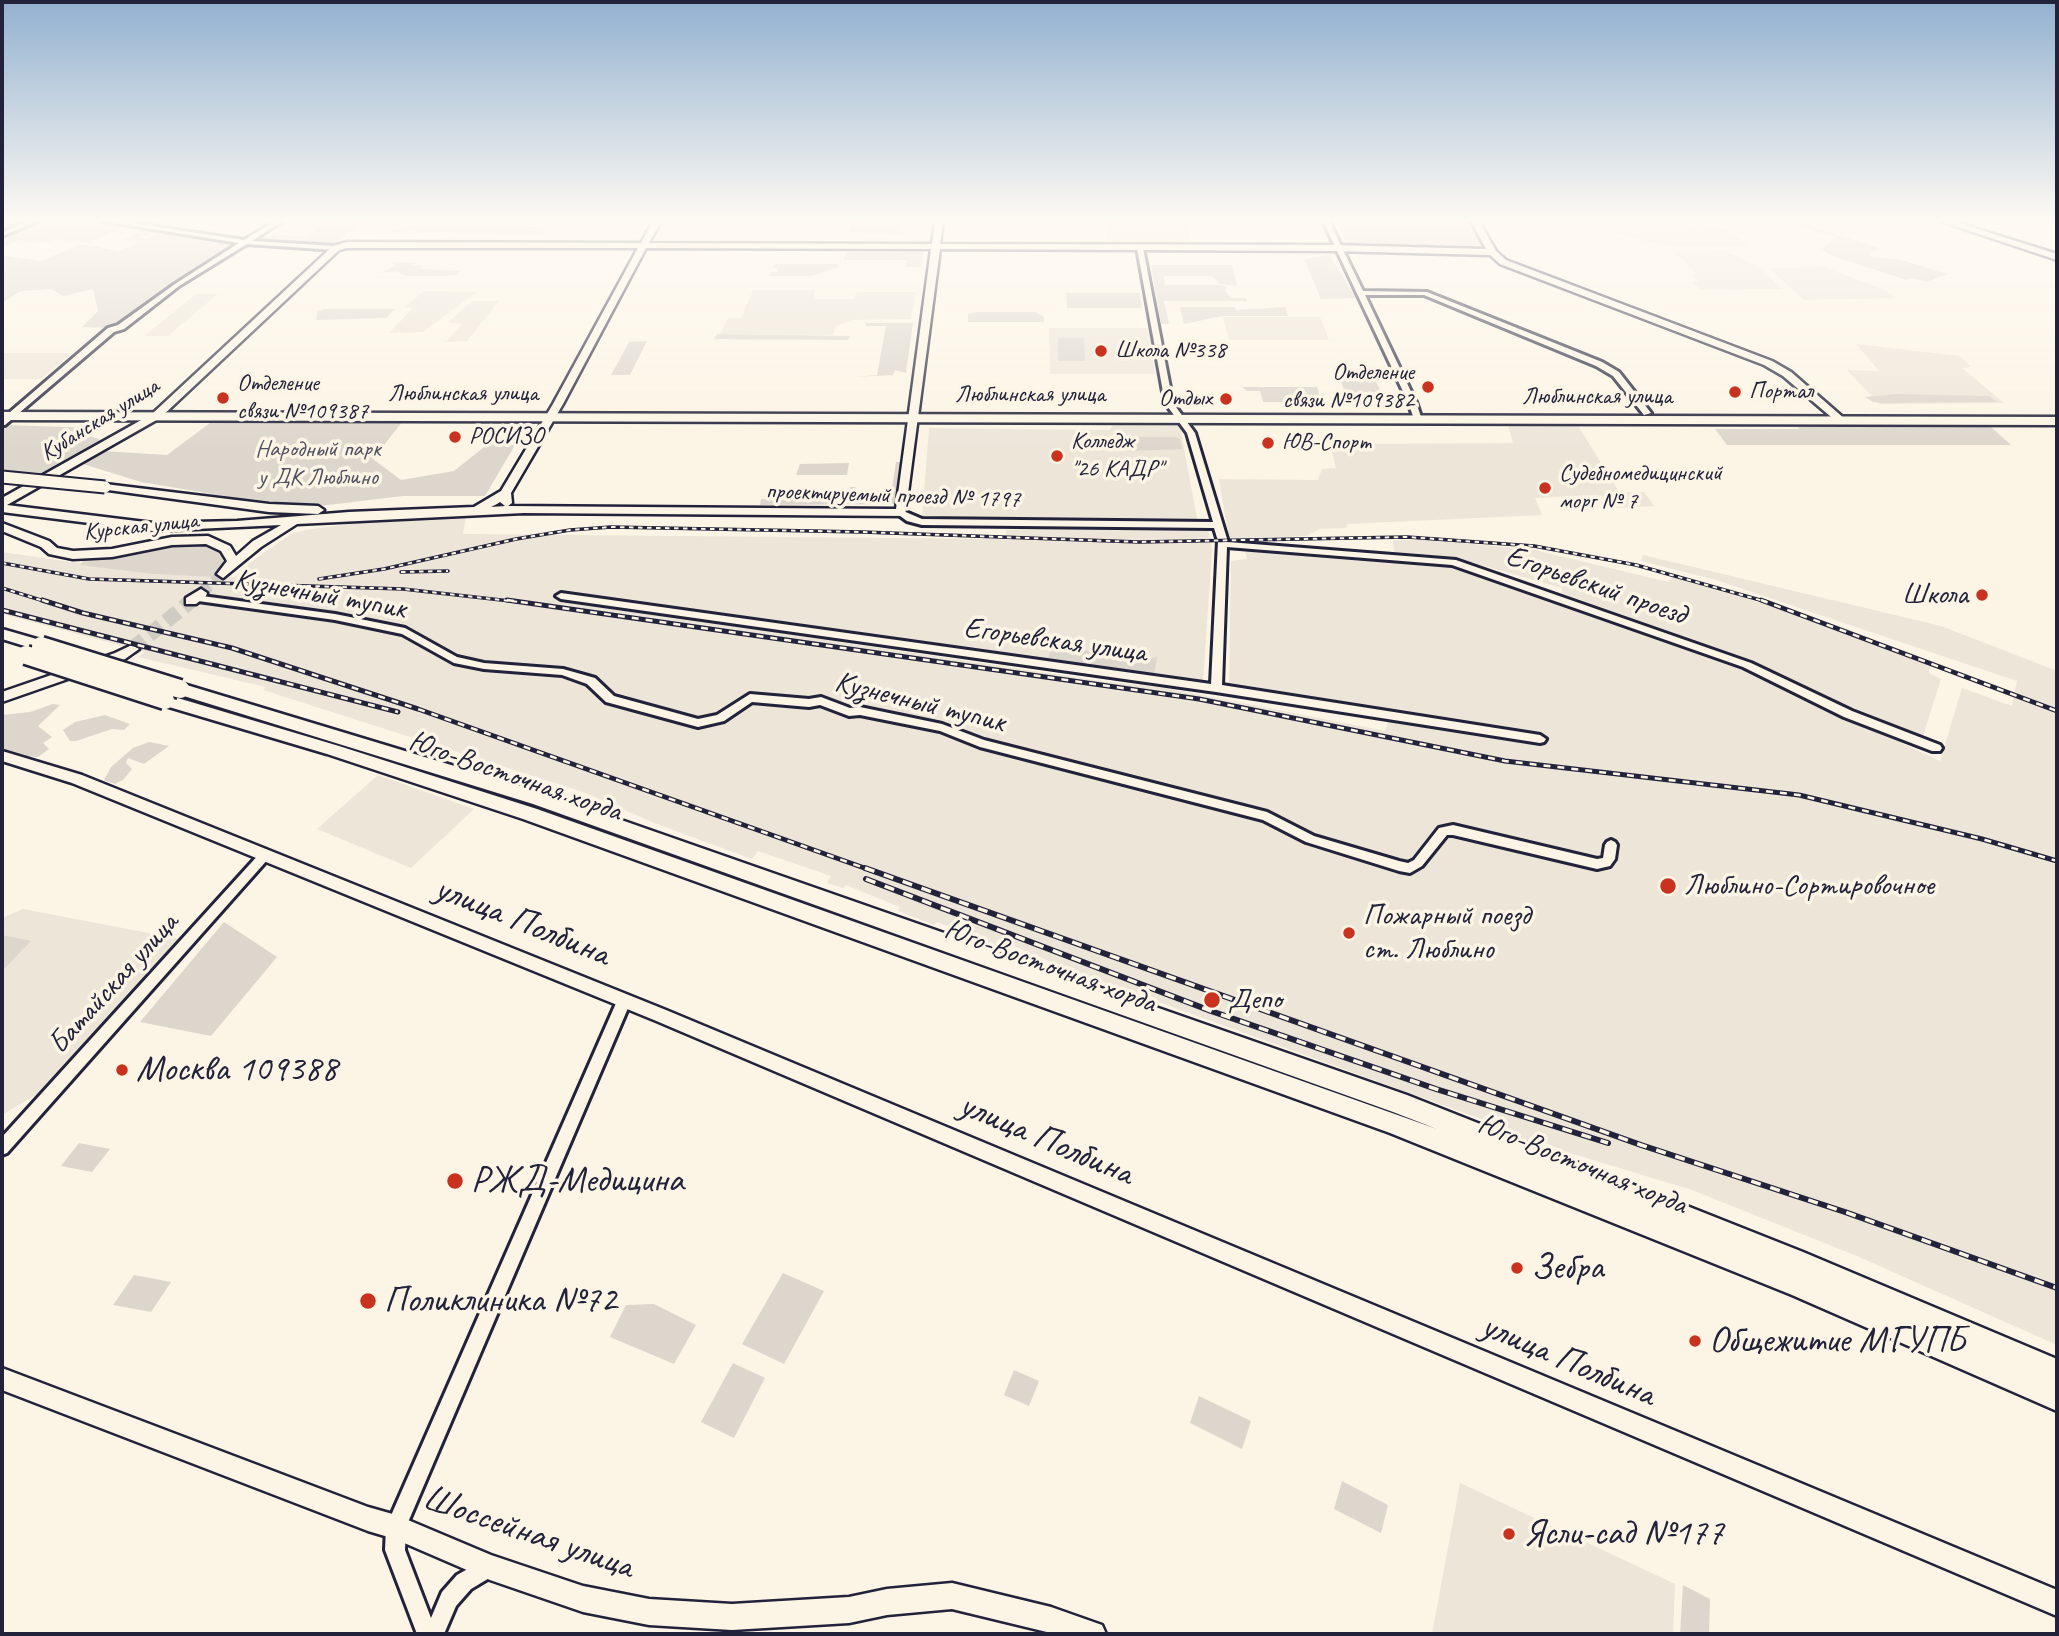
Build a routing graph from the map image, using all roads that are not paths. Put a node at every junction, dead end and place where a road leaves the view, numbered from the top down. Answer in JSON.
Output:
{"nodes":[{"id":1,"x":161,"y":297,"type":"edge"},
{"id":2,"x":283,"y":297,"type":"edge"},
{"id":3,"x":615,"y":297,"type":"edge"},
{"id":4,"x":929,"y":297,"type":"edge"},
{"id":5,"x":1149,"y":297,"type":"edge"},
{"id":6,"x":1363,"y":297,"type":"edge"},
{"id":7,"x":1436,"y":297,"type":"edge"},
{"id":8,"x":1596,"y":297,"type":"edge"},
{"id":9,"x":160,"y":413,"type":"junction"},
{"id":10,"x":1647,"y":413,"type":"junction"},
{"id":11,"x":552,"y":414,"type":"junction"},
{"id":12,"x":912,"y":414,"type":"junction"},
{"id":13,"x":2057,"y":414,"type":"edge"},
{"id":14,"x":1178,"y":415,"type":"junction"},
{"id":15,"x":6,"y":416,"type":"edge"},
{"id":16,"x":1417,"y":416,"type":"junction"},
{"id":17,"x":1838,"y":417,"type":"junction"},
{"id":18,"x":2057,"y":421,"type":"edge"},
{"id":19,"x":2,"y":477,"type":"edge"},
{"id":20,"x":505,"y":493,"type":"junction"},
{"id":21,"x":2,"y":506,"type":"edge"},
{"id":22,"x":524,"y":509,"type":"junction"},
{"id":23,"x":901,"y":513,"type":"junction"},
{"id":24,"x":310,"y":520,"type":"junction"},
{"id":25,"x":1217,"y":525,"type":"junction"},
{"id":26,"x":2,"y":527,"type":"edge"},
{"id":27,"x":257,"y":544,"type":"junction"},
{"id":28,"x":1223,"y":544,"type":"junction"},
{"id":29,"x":226,"y":549,"type":"junction"},
{"id":30,"x":561,"y":596,"type":"dead end"},
{"id":31,"x":196,"y":597,"type":"dead end"},
{"id":32,"x":2,"y":634,"type":"edge"},
{"id":33,"x":2,"y":648,"type":"edge"},
{"id":34,"x":33,"y":651,"type":"junction"},
{"id":35,"x":126,"y":653,"type":"tunnel mouth"},
{"id":36,"x":1216,"y":688,"type":"junction"},
{"id":37,"x":172,"y":694,"type":"junction"},
{"id":38,"x":2,"y":697,"type":"edge"},
{"id":39,"x":1540,"y":739,"type":"dead end"},
{"id":40,"x":1936,"y":748,"type":"dead end"},
{"id":41,"x":2,"y":756,"type":"edge"},
{"id":42,"x":1611,"y":845,"type":"dead end"},
{"id":43,"x":265,"y":855,"type":"junction"},
{"id":44,"x":624,"y":1001,"type":"junction"},
{"id":45,"x":2,"y":1148,"type":"edge"},
{"id":46,"x":2057,"y":1373,"type":"edge"},
{"id":47,"x":2,"y":1379,"type":"edge"},
{"id":48,"x":2057,"y":1397,"type":"edge"},
{"id":49,"x":396,"y":1527,"type":"junction"},
{"id":50,"x":490,"y":1567,"type":"junction"},
{"id":51,"x":2057,"y":1603,"type":"edge"},
{"id":52,"x":427,"y":1634,"type":"edge"},
{"id":53,"x":433,"y":1634,"type":"edge"},
{"id":54,"x":1093,"y":1634,"type":"edge"}],
"edges":[{"from":1,"to":15,"type":"street"},
{"from":2,"to":9,"type":"main road","name":"Кубанская улица"},
{"from":3,"to":11,"type":"main road"},
{"from":4,"to":12,"type":"main road"},
{"from":5,"to":14,"type":"street"},
{"from":6,"to":16,"type":"street"},
{"from":7,"to":10,"type":"street"},
{"from":8,"to":17,"type":"main road"},
{"from":9,"to":11,"type":"main road","name":"Люблинская улица"},
{"from":9,"to":15,"type":"main road","name":"Люблинская улица"},
{"from":9,"to":21,"type":"main road","name":"Кубанская улица"},
{"from":10,"to":16,"type":"main road","name":"Люблинская улица"},
{"from":10,"to":17,"type":"main road","name":"Люблинская улица"},
{"from":11,"to":12,"type":"main road","name":"Люблинская улица"},
{"from":11,"to":20,"type":"main road"},
{"from":12,"to":14,"type":"main road","name":"Люблинская улица"},
{"from":12,"to":23,"type":"main road"},
{"from":13,"to":17,"type":"main road","name":"Люблинская улица"},
{"from":14,"to":16,"type":"main road","name":"Люблинская улица"},
{"from":14,"to":25,"type":"street"},
{"from":16,"to":17,"type":"main road","name":"Люблинская улица"},
{"from":17,"to":18,"type":"main road","name":"Люблинская улица"},
{"from":19,"to":20,"type":"main road","bridge":true},
{"from":20,"to":22,"type":"main road"},
{"from":21,"to":24,"type":"main road"},
{"from":22,"to":23,"type":"main road","name":"проектируемый проезд № 1797"},
{"from":22,"to":24,"type":"main road","name":"проектируемый проезд № 1797"},
{"from":23,"to":25,"type":"street","name":"проектируемый проезд № 1797"},
{"from":24,"to":27,"type":"main road"},
{"from":25,"to":28,"type":"street"},
{"from":26,"to":29,"type":"main road","name":"Курская улица"},
{"from":27,"to":29,"type":"main road"},
{"from":27,"to":29,"type":"main road","name":"Курская улица"},
{"from":28,"to":36,"type":"street"},
{"from":28,"to":40,"type":"street","name":"Егорьевский проезд"},
{"from":30,"to":36,"type":"street","name":"Егорьевская улица"},
{"from":31,"to":42,"type":"street","name":"Кузнечный тупик"},
{"from":32,"to":34,"type":"main road","name":"Юго-Восточная хорда"},
{"from":33,"to":34,"type":"main road","name":"Юго-Восточная хорда"},
{"from":34,"to":37,"type":"main road","name":"Юго-Восточная хорда","bridge":true},
{"from":35,"to":38,"type":"main road"},
{"from":36,"to":39,"type":"street","name":"Егорьевская улица"},
{"from":37,"to":46,"type":"main road","name":"Юго-Восточная хорда"},
{"from":37,"to":48,"type":"main road","name":"Юго-Восточная хорда"},
{"from":41,"to":43,"type":"main road","name":"улица Полбина"},
{"from":43,"to":44,"type":"main road","name":"улица Полбина"},
{"from":43,"to":45,"type":"street","name":"Батайская улица"},
{"from":44,"to":49,"type":"street"},
{"from":44,"to":51,"type":"main road","name":"улица Полбина"},
{"from":47,"to":49,"type":"main road","name":"Шоссейная улица"},
{"from":49,"to":50,"type":"main road","name":"Шоссейная улица"},
{"from":49,"to":52,"type":"street"},
{"from":50,"to":53,"type":"street"},
{"from":50,"to":54,"type":"main road","name":"Шоссейная улица"}]}
